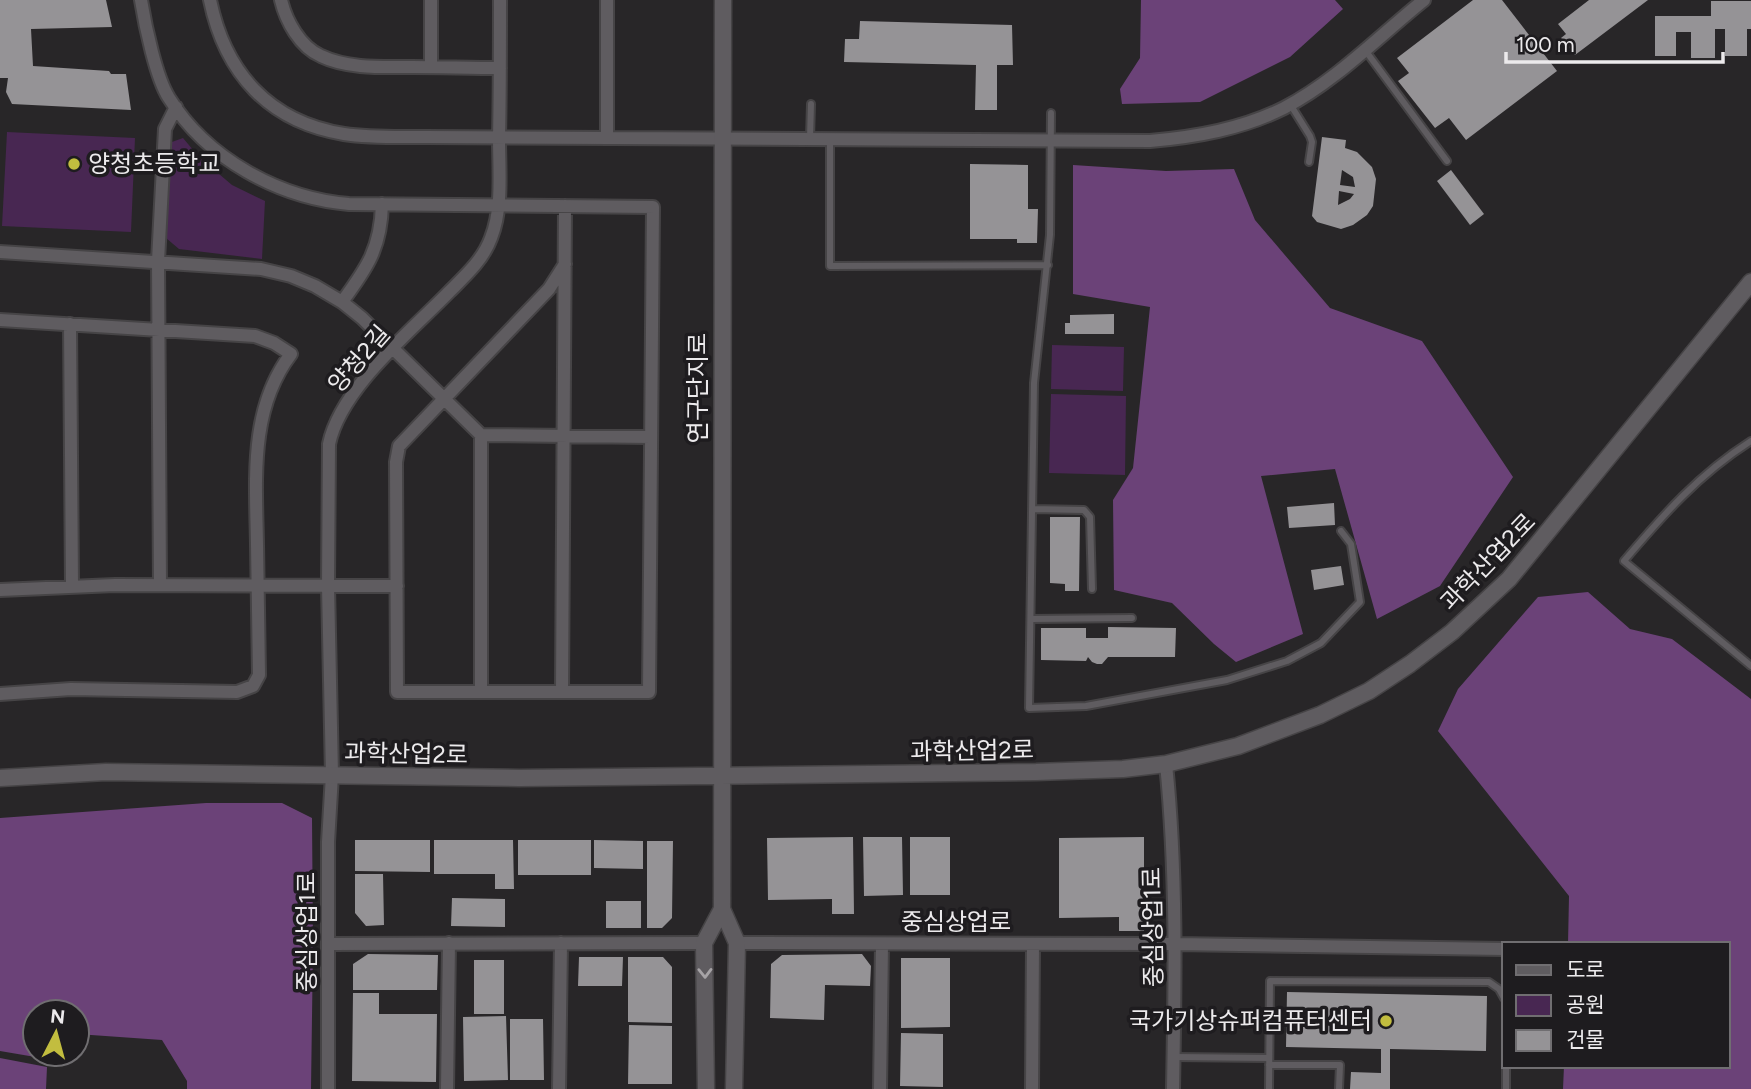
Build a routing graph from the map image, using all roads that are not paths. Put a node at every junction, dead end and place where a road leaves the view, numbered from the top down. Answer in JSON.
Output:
{"nodes":[{"id":1,"x":141,"y":0,"type":"edge"},
{"id":2,"x":209,"y":0,"type":"edge"},
{"id":3,"x":281,"y":0,"type":"edge"},
{"id":4,"x":431,"y":0,"type":"edge"},
{"id":5,"x":500,"y":0,"type":"edge"},
{"id":6,"x":607,"y":0,"type":"edge"},
{"id":7,"x":723,"y":0,"type":"edge"},
{"id":8,"x":1419,"y":2,"type":"edge"},
{"id":9,"x":1364,"y":49,"type":"junction"},
{"id":10,"x":431,"y":67,"type":"junction"},
{"id":11,"x":500,"y":68,"type":"junction"},
{"id":12,"x":811,"y":104,"type":"dead end"},
{"id":13,"x":1290,"y":104,"type":"junction"},
{"id":14,"x":176,"y":107,"type":"junction"},
{"id":15,"x":1051,"y":113,"type":"dead end"},
{"id":16,"x":499,"y":137,"type":"junction"},
{"id":17,"x":607,"y":137,"type":"junction"},
{"id":18,"x":722,"y":137,"type":"junction"},
{"id":19,"x":810,"y":138,"type":"junction"},
{"id":20,"x":830,"y":138,"type":"junction"},
{"id":21,"x":1050,"y":141,"type":"junction"},
{"id":22,"x":1447,"y":161,"type":"dead end"},
{"id":23,"x":1309,"y":162,"type":"dead end"},
{"id":24,"x":382,"y":204,"type":"junction"},
{"id":25,"x":498,"y":206,"type":"junction"},
{"id":26,"x":565,"y":206,"type":"junction"},
{"id":27,"x":0,"y":252,"type":"edge"},
{"id":28,"x":158,"y":261,"type":"junction"},
{"id":29,"x":565,"y":264,"type":"junction"},
{"id":30,"x":1048,"y":265,"type":"junction"},
{"id":31,"x":1751,"y":282,"type":"edge"},
{"id":32,"x":342,"y":302,"type":"junction"},
{"id":33,"x":0,"y":320,"type":"edge"},
{"id":34,"x":70,"y":324,"type":"junction"},
{"id":35,"x":157,"y":330,"type":"junction"},
{"id":36,"x":393,"y":349,"type":"junction"},
{"id":37,"x":444,"y":399,"type":"junction"},
{"id":38,"x":481,"y":435,"type":"junction"},
{"id":39,"x":564,"y":436,"type":"junction"},
{"id":40,"x":652,"y":437,"type":"junction"},
{"id":41,"x":1751,"y":442,"type":"edge"},
{"id":42,"x":1032,"y":509,"type":"junction"},
{"id":43,"x":1341,"y":531,"type":"dead end"},
{"id":44,"x":72,"y":585,"type":"junction"},
{"id":45,"x":160,"y":585,"type":"junction"},
{"id":46,"x":258,"y":586,"type":"junction"},
{"id":47,"x":328,"y":586,"type":"junction"},
{"id":48,"x":397,"y":586,"type":"junction"},
{"id":49,"x":1092,"y":589,"type":"dead end"},
{"id":50,"x":0,"y":590,"type":"edge"},
{"id":51,"x":1132,"y":618,"type":"dead end"},
{"id":52,"x":1031,"y":619,"type":"junction"},
{"id":53,"x":1751,"y":666,"type":"edge"},
{"id":54,"x":481,"y":692,"type":"junction"},
{"id":55,"x":562,"y":692,"type":"junction"},
{"id":56,"x":0,"y":694,"type":"edge"},
{"id":57,"x":1166,"y":764,"type":"junction"},
{"id":58,"x":332,"y":775,"type":"junction"},
{"id":59,"x":722,"y":777,"type":"junction"},
{"id":60,"x":0,"y":778,"type":"edge"},
{"id":61,"x":722,"y":909,"type":"junction"},
{"id":62,"x":449,"y":943,"type":"junction"},
{"id":63,"x":561,"y":943,"type":"junction"},
{"id":64,"x":704,"y":943,"type":"junction"},
{"id":65,"x":737,"y":943,"type":"junction"},
{"id":66,"x":328,"y":944,"type":"junction"},
{"id":67,"x":882,"y":944,"type":"junction"},
{"id":68,"x":1176,"y":944,"type":"junction"},
{"id":69,"x":1033,"y":945,"type":"junction"},
{"id":70,"x":1502,"y":949,"type":"edge"},
{"id":71,"x":1502,"y":994,"type":"edge"},
{"id":72,"x":1174,"y":1057,"type":"junction"},
{"id":73,"x":1269,"y":1061,"type":"junction"},
{"id":74,"x":1506,"y":1068,"type":"edge"},
{"id":75,"x":328,"y":1089,"type":"edge"},
{"id":76,"x":447,"y":1089,"type":"edge"},
{"id":77,"x":559,"y":1089,"type":"edge"},
{"id":78,"x":706,"y":1089,"type":"edge"},
{"id":79,"x":734,"y":1089,"type":"edge"},
{"id":80,"x":880,"y":1089,"type":"edge"},
{"id":81,"x":1032,"y":1089,"type":"edge"},
{"id":82,"x":1174,"y":1089,"type":"edge"},
{"id":83,"x":1269,"y":1089,"type":"edge"},
{"id":84,"x":1339,"y":1089,"type":"edge"},
{"id":85,"x":1506,"y":1089,"type":"edge"}],
"edges":[{"from":1,"to":14,"type":"street"},
{"from":2,"to":16,"type":"street"},
{"from":3,"to":10,"type":"street"},
{"from":4,"to":10,"type":"street"},
{"from":5,"to":11,"type":"street","name":"양청2길"},
{"from":6,"to":17,"type":"street"},
{"from":7,"to":18,"type":"street","name":"연구단지로"},
{"from":8,"to":9,"type":"street"},
{"from":9,"to":13,"type":"street"},
{"from":9,"to":22,"type":"lane"},
{"from":10,"to":11,"type":"street"},
{"from":11,"to":16,"type":"street","name":"양청2길"},
{"from":12,"to":19,"type":"lane"},
{"from":13,"to":21,"type":"street"},
{"from":13,"to":23,"type":"lane"},
{"from":14,"to":24,"type":"street"},
{"from":14,"to":28,"type":"street"},
{"from":15,"to":21,"type":"lane"},
{"from":16,"to":17,"type":"street"},
{"from":16,"to":25,"type":"street","name":"양청2길"},
{"from":17,"to":18,"type":"street"},
{"from":18,"to":19,"type":"street"},
{"from":18,"to":59,"type":"street","name":"연구단지로"},
{"from":19,"to":20,"type":"street"},
{"from":20,"to":21,"type":"street"},
{"from":20,"to":30,"type":"lane"},
{"from":21,"to":30,"type":"lane"},
{"from":24,"to":25,"type":"street"},
{"from":24,"to":32,"type":"street"},
{"from":25,"to":26,"type":"street"},
{"from":25,"to":36,"type":"street","name":"양청2길"},
{"from":26,"to":29,"type":"street"},
{"from":26,"to":40,"type":"street"},
{"from":27,"to":28,"type":"street"},
{"from":28,"to":32,"type":"street"},
{"from":28,"to":35,"type":"street"},
{"from":29,"to":37,"type":"street"},
{"from":29,"to":39,"type":"street"},
{"from":30,"to":42,"type":"lane"},
{"from":31,"to":57,"type":"street","name":"과학산업2로"},
{"from":32,"to":36,"type":"street"},
{"from":33,"to":34,"type":"street"},
{"from":34,"to":35,"type":"street"},
{"from":34,"to":44,"type":"street"},
{"from":35,"to":45,"type":"street"},
{"from":35,"to":46,"type":"street"},
{"from":36,"to":37,"type":"street"},
{"from":36,"to":47,"type":"street","name":"양청2길"},
{"from":37,"to":38,"type":"street"},
{"from":37,"to":48,"type":"street"},
{"from":38,"to":39,"type":"street"},
{"from":38,"to":54,"type":"street"},
{"from":39,"to":40,"type":"street"},
{"from":39,"to":55,"type":"street"},
{"from":40,"to":55,"type":"street"},
{"from":41,"to":53,"type":"lane"},
{"from":42,"to":49,"type":"lane"},
{"from":42,"to":52,"type":"lane"},
{"from":43,"to":52,"type":"lane"},
{"from":44,"to":45,"type":"street"},
{"from":44,"to":50,"type":"street"},
{"from":45,"to":46,"type":"street"},
{"from":46,"to":47,"type":"street"},
{"from":46,"to":56,"type":"street"},
{"from":47,"to":48,"type":"street"},
{"from":47,"to":58,"type":"street","name":"양청2길"},
{"from":48,"to":54,"type":"street"},
{"from":51,"to":52,"type":"lane"},
{"from":54,"to":55,"type":"street"},
{"from":57,"to":59,"type":"street","name":"과학산업2로"},
{"from":57,"to":68,"type":"street","name":"중심상업1로"},
{"from":58,"to":59,"type":"street","name":"과학산업2로"},
{"from":58,"to":60,"type":"street","name":"과학산업2로"},
{"from":58,"to":66,"type":"street","name":"중심상업1로"},
{"from":59,"to":61,"type":"street"},
{"from":61,"to":64,"type":"street"},
{"from":61,"to":65,"type":"street"},
{"from":62,"to":63,"type":"street"},
{"from":62,"to":66,"type":"street"},
{"from":62,"to":76,"type":"street"},
{"from":63,"to":64,"type":"street"},
{"from":63,"to":77,"type":"street"},
{"from":64,"to":78,"type":"street","one_way":true},
{"from":65,"to":67,"type":"street","name":"중심상업로"},
{"from":65,"to":79,"type":"street"},
{"from":66,"to":75,"type":"street","name":"중심상업1로"},
{"from":67,"to":69,"type":"street","name":"중심상업로"},
{"from":67,"to":80,"type":"street"},
{"from":68,"to":69,"type":"street","name":"중심상업로"},
{"from":68,"to":70,"type":"street","name":"중심상업로"},
{"from":68,"to":72,"type":"street","name":"중심상업1로"},
{"from":69,"to":81,"type":"street"},
{"from":71,"to":73,"type":"lane"},
{"from":72,"to":73,"type":"lane"},
{"from":72,"to":82,"type":"street","name":"중심상업1로"},
{"from":73,"to":83,"type":"lane"},
{"from":73,"to":84,"type":"lane"},
{"from":74,"to":85,"type":"lane"}]}
